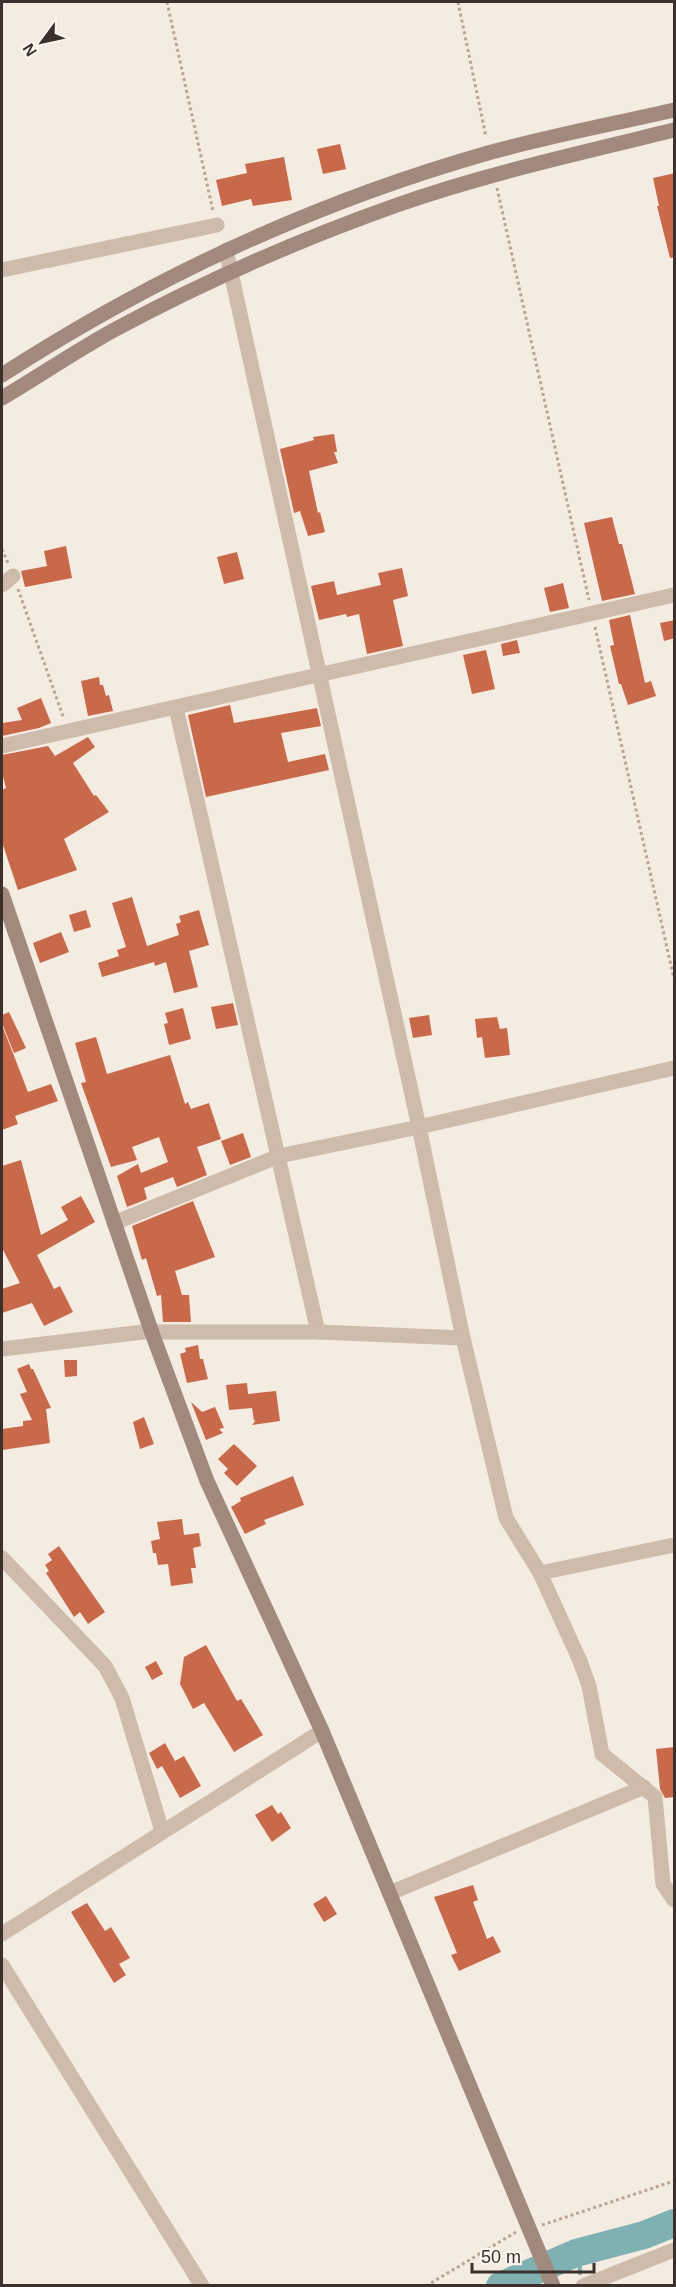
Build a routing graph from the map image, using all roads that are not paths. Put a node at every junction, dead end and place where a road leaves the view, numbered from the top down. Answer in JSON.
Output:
{"nodes":[{"id":1,"x":675,"y":110,"type":"edge"},
{"id":2,"x":675,"y":130,"type":"edge"},
{"id":3,"x":217,"y":225,"type":"road end"},
{"id":4,"x":226,"y":250,"type":"junction"},
{"id":5,"x":2,"y":270,"type":"edge"},
{"id":6,"x":230,"y":272,"type":"junction"},
{"id":7,"x":2,"y":375,"type":"edge"},
{"id":8,"x":2,"y":399,"type":"edge"},
{"id":9,"x":675,"y":595,"type":"edge"},
{"id":10,"x":318,"y":675,"type":"junction"},
{"id":11,"x":176,"y":708,"type":"junction"},
{"id":12,"x":2,"y":746,"type":"edge"},
{"id":13,"x":2,"y":894,"type":"edge"},
{"id":14,"x":675,"y":1068,"type":"edge"},
{"id":15,"x":419,"y":1128,"type":"junction"},
{"id":16,"x":279,"y":1156,"type":"junction"},
{"id":17,"x":114,"y":1223,"type":"junction"},
{"id":18,"x":318,"y":1332,"type":"junction"},
{"id":19,"x":152,"y":1333,"type":"junction"},
{"id":20,"x":463,"y":1338,"type":"junction"},
{"id":21,"x":2,"y":1349,"type":"edge"},
{"id":22,"x":675,"y":1545,"type":"edge"},
{"id":23,"x":2,"y":1558,"type":"edge"},
{"id":24,"x":540,"y":1573,"type":"junction"},
{"id":25,"x":322,"y":1731,"type":"junction"},
{"id":26,"x":644,"y":1787,"type":"junction"},
{"id":27,"x":162,"y":1831,"type":"junction"},
{"id":28,"x":390,"y":1893,"type":"junction"},
{"id":29,"x":675,"y":1900,"type":"edge"},
{"id":30,"x":2,"y":1934,"type":"edge"},
{"id":31,"x":2,"y":1965,"type":"edge"},
{"id":32,"x":675,"y":2250,"type":"edge"},
{"id":33,"x":202,"y":2286,"type":"edge"},
{"id":34,"x":553,"y":2286,"type":"edge"},
{"id":35,"x":583,"y":2286,"type":"edge"}],
"edges":[{"from":1,"to":4,"type":"street"},
{"from":2,"to":6,"type":"street"},
{"from":3,"to":5,"type":"street"},
{"from":4,"to":6,"type":"street"},
{"from":4,"to":7,"type":"street"},
{"from":6,"to":8,"type":"street"},
{"from":6,"to":10,"type":"street"},
{"from":9,"to":10,"type":"street"},
{"from":10,"to":11,"type":"street"},
{"from":10,"to":15,"type":"street"},
{"from":11,"to":12,"type":"street"},
{"from":11,"to":16,"type":"street"},
{"from":13,"to":17,"type":"street"},
{"from":14,"to":15,"type":"street"},
{"from":15,"to":16,"type":"street"},
{"from":15,"to":20,"type":"street"},
{"from":16,"to":17,"type":"street"},
{"from":16,"to":18,"type":"street"},
{"from":17,"to":19,"type":"street"},
{"from":18,"to":19,"type":"street"},
{"from":18,"to":20,"type":"street"},
{"from":19,"to":21,"type":"street"},
{"from":19,"to":25,"type":"street"},
{"from":20,"to":24,"type":"street"},
{"from":22,"to":24,"type":"street"},
{"from":23,"to":27,"type":"street"},
{"from":24,"to":26,"type":"street"},
{"from":25,"to":27,"type":"street"},
{"from":25,"to":28,"type":"street"},
{"from":26,"to":28,"type":"street"},
{"from":26,"to":29,"type":"street"},
{"from":27,"to":30,"type":"street"},
{"from":28,"to":34,"type":"street"},
{"from":31,"to":33,"type":"street"},
{"from":32,"to":35,"type":"street"}]}
